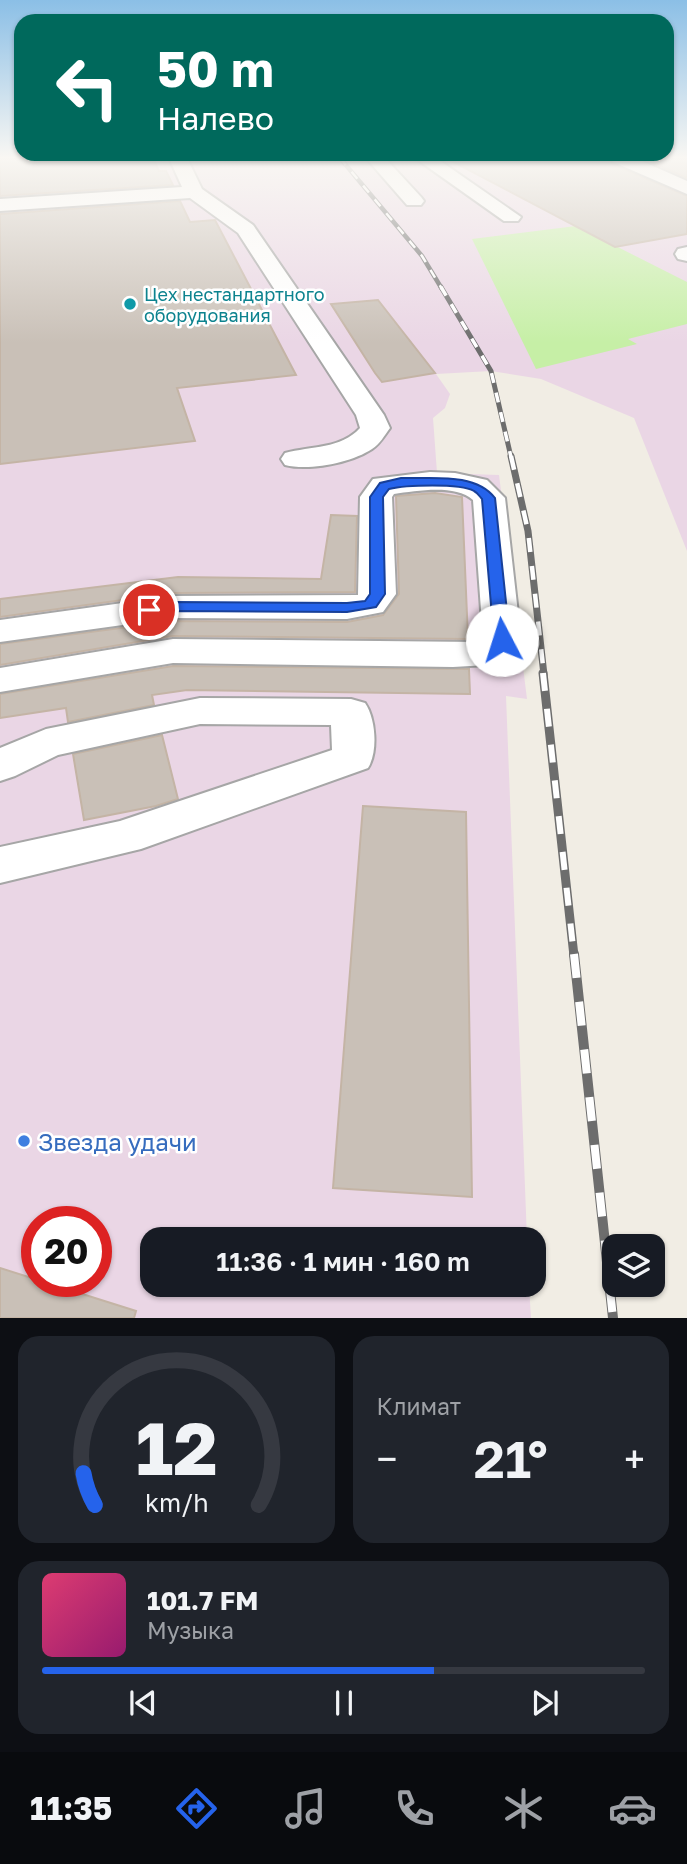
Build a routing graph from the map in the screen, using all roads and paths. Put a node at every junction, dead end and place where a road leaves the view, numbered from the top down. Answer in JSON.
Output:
{"nodes":[{"id":1,"x":232,"y":220,"type":"edge"},
{"id":2,"x":296,"y":459,"type":"dead end"},
{"id":3,"x":0,"y":631,"type":"edge"},
{"id":4,"x":0,"y":680,"type":"edge"},
{"id":5,"x":0,"y":766,"type":"edge"},
{"id":6,"x":0,"y":865,"type":"edge"}],
"edges":[{"from":1,"to":2,"type":"lane"},
{"from":3,"to":4,"type":"lane"},
{"from":5,"to":6,"type":"lane"}]}
